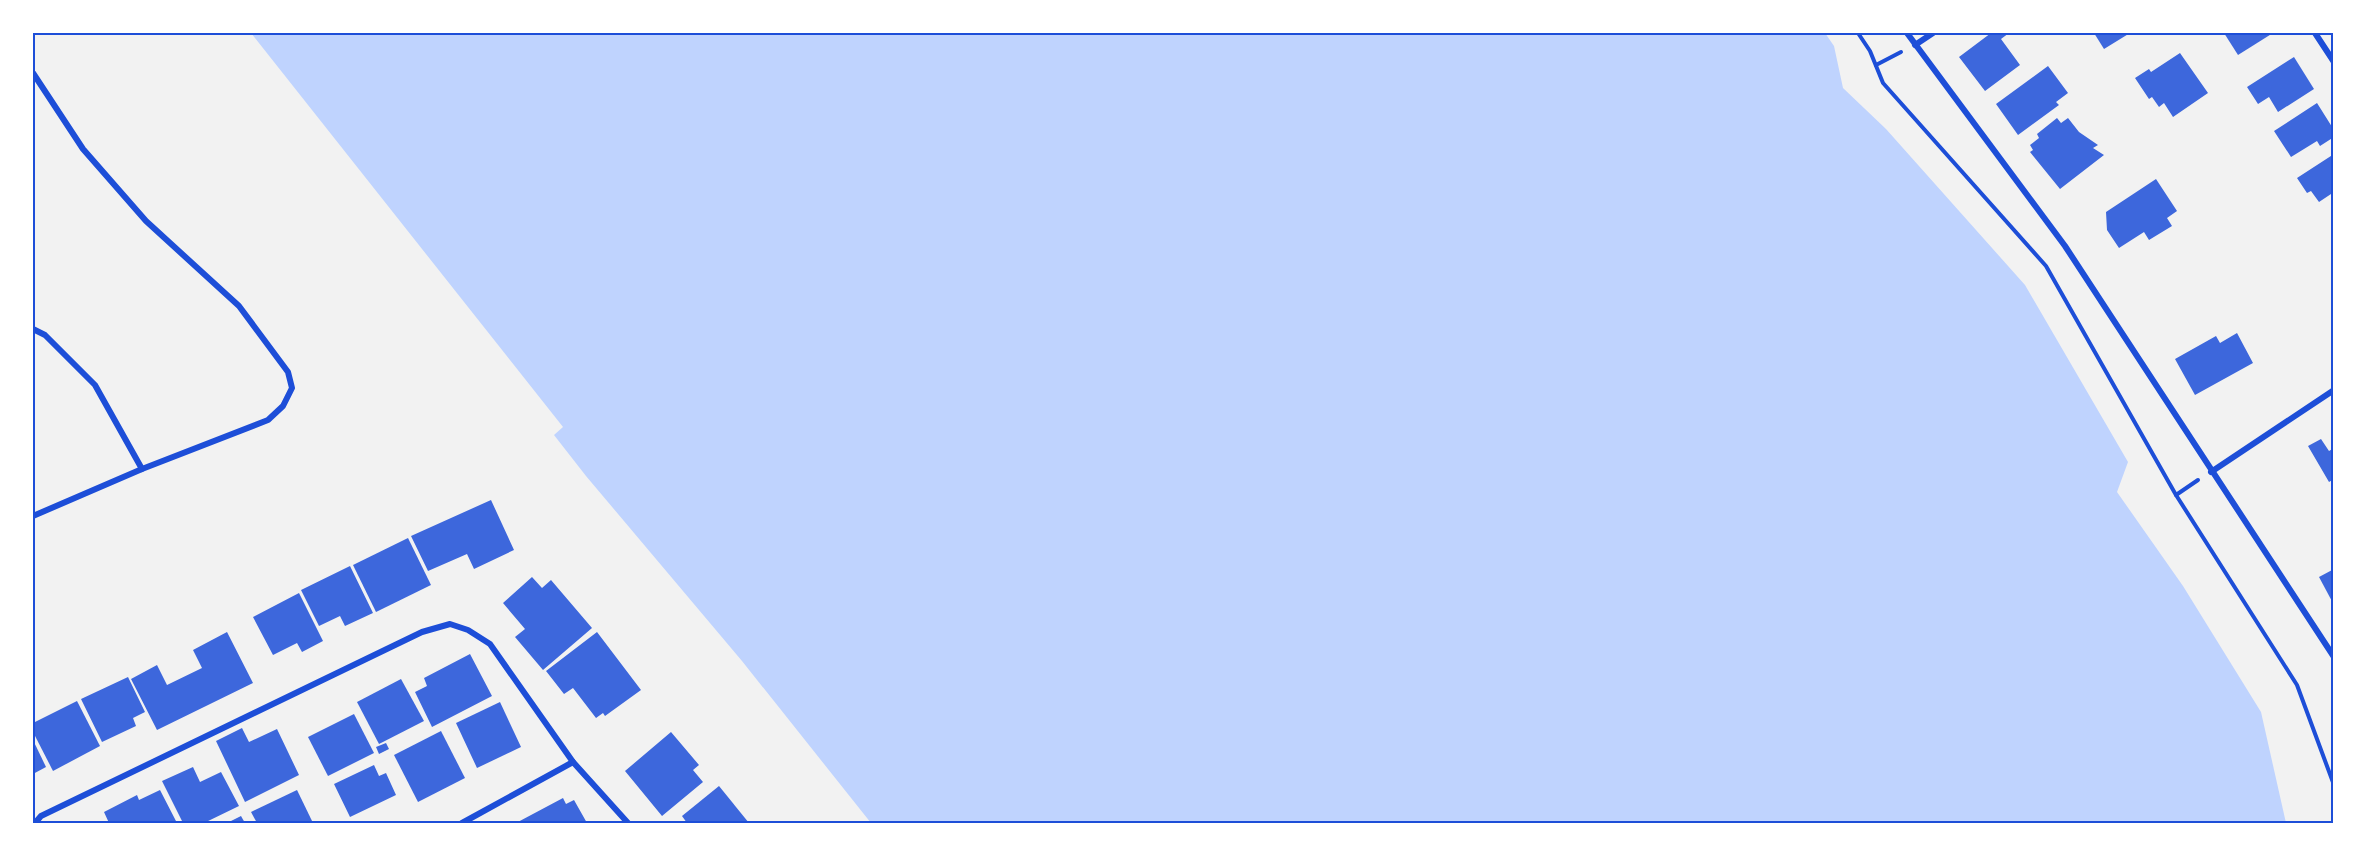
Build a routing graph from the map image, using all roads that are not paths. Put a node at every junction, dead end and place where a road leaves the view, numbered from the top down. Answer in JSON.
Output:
{"nodes":[{"id":1,"x":1907,"y":33,"type":"edge"},
{"id":2,"x":1933,"y":33,"type":"edge"},
{"id":3,"x":2315,"y":33,"type":"edge"},
{"id":4,"x":1915,"y":45,"type":"junction"},
{"id":5,"x":2334,"y":62,"type":"edge"},
{"id":6,"x":33,"y":73,"type":"edge"},
{"id":7,"x":33,"y":329,"type":"edge"},
{"id":8,"x":2334,"y":390,"type":"edge"},
{"id":9,"x":142,"y":469,"type":"junction"},
{"id":10,"x":2211,"y":472,"type":"junction"},
{"id":11,"x":33,"y":516,"type":"edge"},
{"id":12,"x":2334,"y":657,"type":"edge"},
{"id":13,"x":573,"y":762,"type":"junction"},
{"id":14,"x":34,"y":823,"type":"edge"},
{"id":15,"x":462,"y":823,"type":"edge"},
{"id":16,"x":628,"y":823,"type":"edge"}],
"edges":[{"from":1,"to":4,"type":"street"},
{"from":2,"to":4,"type":"street"},
{"from":3,"to":5,"type":"street"},
{"from":4,"to":10,"type":"street"},
{"from":6,"to":9,"type":"street"},
{"from":7,"to":9,"type":"street"},
{"from":8,"to":10,"type":"street"},
{"from":9,"to":11,"type":"street"},
{"from":10,"to":12,"type":"street"},
{"from":13,"to":14,"type":"street"},
{"from":13,"to":15,"type":"street"},
{"from":13,"to":16,"type":"street"}]}
